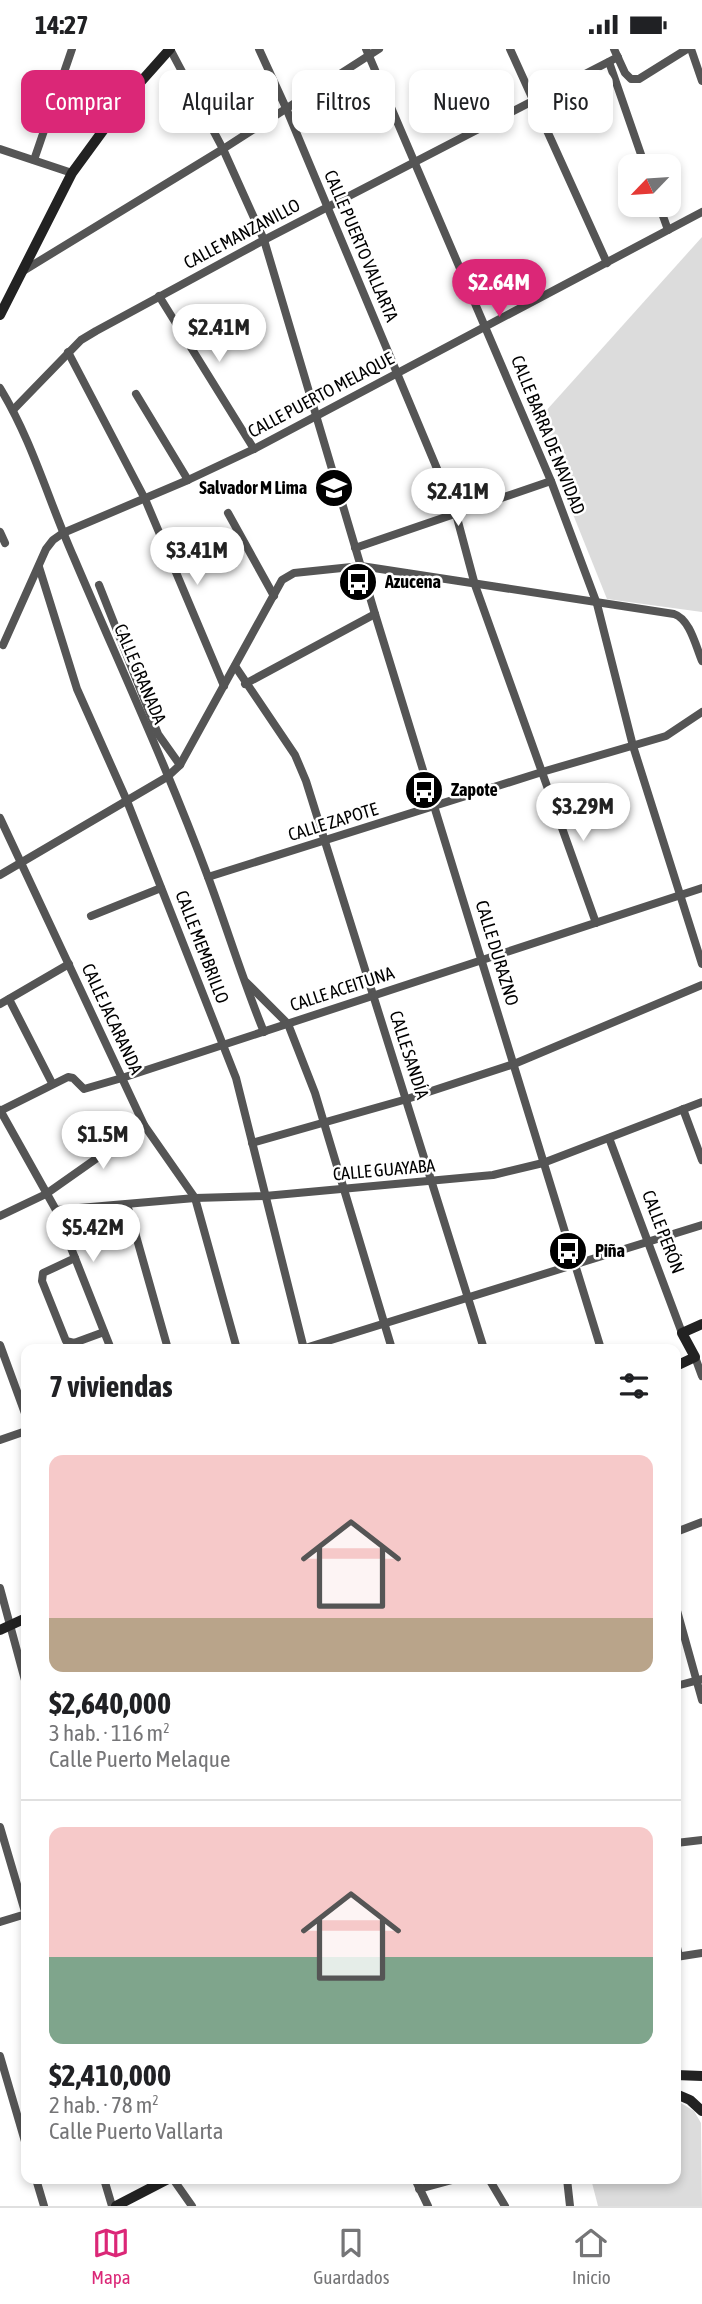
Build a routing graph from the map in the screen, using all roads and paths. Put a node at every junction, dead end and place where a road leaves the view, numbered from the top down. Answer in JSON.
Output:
{"nodes":[{"id":1,"x":72,"y":49,"type":"edge"},
{"id":2,"x":170,"y":49,"type":"edge"},
{"id":3,"x":260,"y":49,"type":"edge"},
{"id":4,"x":379,"y":49,"type":"edge"},
{"id":5,"x":510,"y":49,"type":"edge"},
{"id":6,"x":689,"y":49,"type":"edge"},
{"id":7,"x":368,"y":52,"type":"edge"},
{"id":8,"x":616,"y":53,"type":"edge"},
{"id":9,"x":609,"y":62,"type":"junction"},
{"id":10,"x":593,"y":70,"type":"edge"},
{"id":11,"x":702,"y":81,"type":"edge"},
{"id":12,"x":528,"y":92,"type":"edge"},
{"id":13,"x":528,"y":103,"type":"edge"},
{"id":14,"x":286,"y":108,"type":"junction"},
{"id":15,"x":547,"y":133,"type":"edge"},
{"id":16,"x":0,"y":149,"type":"edge"},
{"id":17,"x":223,"y":149,"type":"junction"},
{"id":18,"x":641,"y":154,"type":"edge"},
{"id":19,"x":34,"y":160,"type":"junction"},
{"id":20,"x":415,"y":162,"type":"junction"},
{"id":21,"x":72,"y":173,"type":"junction"},
{"id":22,"x":327,"y":207,"type":"junction"},
{"id":23,"x":702,"y":212,"type":"edge"},
{"id":24,"x":663,"y":217,"type":"edge"},
{"id":25,"x":668,"y":230,"type":"junction"},
{"id":26,"x":264,"y":240,"type":"junction"},
{"id":27,"x":607,"y":263,"type":"junction"},
{"id":28,"x":23,"y":271,"type":"junction"},
{"id":29,"x":159,"y":296,"type":"junction"},
{"id":30,"x":0,"y":315,"type":"edge"},
{"id":31,"x":486,"y":326,"type":"junction"},
{"id":32,"x":68,"y":352,"type":"junction"},
{"id":33,"x":397,"y":372,"type":"junction"},
{"id":34,"x":0,"y":388,"type":"edge"},
{"id":35,"x":136,"y":394,"type":"dead end"},
{"id":36,"x":13,"y":410,"type":"junction"},
{"id":37,"x":315,"y":415,"type":"junction"},
{"id":38,"x":254,"y":449,"type":"junction"},
{"id":39,"x":188,"y":480,"type":"junction"},
{"id":40,"x":551,"y":481,"type":"junction"},
{"id":41,"x":145,"y":499,"type":"junction"},
{"id":42,"x":228,"y":513,"type":"dead end"},
{"id":43,"x":456,"y":514,"type":"junction"},
{"id":44,"x":0,"y":532,"type":"edge"},
{"id":45,"x":63,"y":533,"type":"junction"},
{"id":46,"x":5,"y":543,"type":"dead end"},
{"id":47,"x":355,"y":548,"type":"junction"},
{"id":48,"x":360,"y":566,"type":"junction"},
{"id":49,"x":39,"y":567,"type":"junction"},
{"id":50,"x":99,"y":585,"type":"dead end"},
{"id":51,"x":475,"y":585,"type":"junction"},
{"id":52,"x":274,"y":596,"type":"junction"},
{"id":53,"x":597,"y":604,"type":"junction"},
{"id":54,"x":375,"y":614,"type":"junction"},
{"id":55,"x":3,"y":645,"type":"dead end"},
{"id":56,"x":702,"y":661,"type":"edge"},
{"id":57,"x":235,"y":666,"type":"junction"},
{"id":58,"x":245,"y":684,"type":"junction"},
{"id":59,"x":223,"y":686,"type":"junction"},
{"id":60,"x":702,"y":712,"type":"edge"},
{"id":61,"x":633,"y":746,"type":"junction"},
{"id":62,"x":180,"y":765,"type":"junction"},
{"id":63,"x":542,"y":772,"type":"junction"},
{"id":64,"x":167,"y":777,"type":"junction"},
{"id":65,"x":127,"y":801,"type":"junction"},
{"id":66,"x":434,"y":807,"type":"junction"},
{"id":67,"x":1,"y":823,"type":"edge"},
{"id":68,"x":325,"y":841,"type":"junction"},
{"id":69,"x":22,"y":863,"type":"junction"},
{"id":70,"x":0,"y":875,"type":"edge"},
{"id":71,"x":208,"y":877,"type":"junction"},
{"id":72,"x":161,"y":888,"type":"junction"},
{"id":73,"x":702,"y":888,"type":"edge"},
{"id":74,"x":682,"y":895,"type":"junction"},
{"id":75,"x":91,"y":916,"type":"dead end"},
{"id":76,"x":596,"y":923,"type":"junction"},
{"id":77,"x":483,"y":959,"type":"junction"},
{"id":78,"x":69,"y":964,"type":"junction"},
{"id":79,"x":702,"y":964,"type":"edge"},
{"id":80,"x":242,"y":977,"type":"junction"},
{"id":81,"x":702,"y":985,"type":"edge"},
{"id":82,"x":374,"y":996,"type":"junction"},
{"id":83,"x":9,"y":999,"type":"junction"},
{"id":84,"x":0,"y":1004,"type":"edge"},
{"id":85,"x":288,"y":1024,"type":"junction"},
{"id":86,"x":264,"y":1032,"type":"junction"},
{"id":87,"x":223,"y":1045,"type":"junction"},
{"id":88,"x":514,"y":1064,"type":"junction"},
{"id":89,"x":122,"y":1078,"type":"junction"},
{"id":90,"x":52,"y":1083,"type":"junction"},
{"id":91,"x":407,"y":1099,"type":"junction"},
{"id":92,"x":702,"y":1102,"type":"edge"},
{"id":93,"x":683,"y":1109,"type":"junction"},
{"id":94,"x":0,"y":1110,"type":"edge"},
{"id":95,"x":324,"y":1123,"type":"junction"},
{"id":96,"x":144,"y":1125,"type":"junction"},
{"id":97,"x":609,"y":1137,"type":"junction"},
{"id":98,"x":252,"y":1143,"type":"junction"},
{"id":99,"x":702,"y":1160,"type":"edge"},
{"id":100,"x":543,"y":1163,"type":"junction"},
{"id":101,"x":432,"y":1182,"type":"junction"},
{"id":102,"x":344,"y":1189,"type":"junction"},
{"id":103,"x":46,"y":1194,"type":"junction"},
{"id":104,"x":265,"y":1196,"type":"junction"},
{"id":105,"x":195,"y":1198,"type":"junction"},
{"id":106,"x":127,"y":1204,"type":"junction"},
{"id":107,"x":56,"y":1210,"type":"junction"},
{"id":108,"x":0,"y":1216,"type":"edge"},
{"id":109,"x":702,"y":1225,"type":"edge"},
{"id":110,"x":648,"y":1243,"type":"junction"},
{"id":111,"x":75,"y":1258,"type":"junction"},
{"id":112,"x":575,"y":1266,"type":"junction"},
{"id":113,"x":468,"y":1299,"type":"junction"},
{"id":114,"x":702,"y":1324,"type":"edge"},
{"id":115,"x":385,"y":1325,"type":"junction"},
{"id":116,"x":104,"y":1332,"type":"junction"},
{"id":117,"x":682,"y":1333,"type":"junction"},
{"id":118,"x":109,"y":1344,"type":"edge"},
{"id":119,"x":167,"y":1344,"type":"edge"},
{"id":120,"x":236,"y":1344,"type":"edge"},
{"id":121,"x":302,"y":1344,"type":"edge"},
{"id":122,"x":320,"y":1344,"type":"edge"},
{"id":123,"x":391,"y":1344,"type":"edge"},
{"id":124,"x":482,"y":1344,"type":"edge"},
{"id":125,"x":599,"y":1344,"type":"edge"},
{"id":126,"x":0,"y":1345,"type":"edge"},
{"id":127,"x":695,"y":1357,"type":"junction"},
{"id":128,"x":681,"y":1364,"type":"edge"},
{"id":129,"x":702,"y":1376,"type":"edge"},
{"id":130,"x":21,"y":1402,"type":"edge"},
{"id":131,"x":21,"y":1433,"type":"edge"},
{"id":132,"x":0,"y":1440,"type":"edge"},
{"id":133,"x":702,"y":1522,"type":"edge"},
{"id":134,"x":681,"y":1530,"type":"edge"},
{"id":135,"x":0,"y":1588,"type":"edge"},
{"id":136,"x":21,"y":1620,"type":"edge"},
{"id":137,"x":681,"y":1623,"type":"edge"},
{"id":138,"x":5,"y":1628,"type":"edge"},
{"id":139,"x":21,"y":1671,"type":"edge"},
{"id":140,"x":699,"y":1680,"type":"edge"},
{"id":141,"x":681,"y":1685,"type":"edge"},
{"id":142,"x":702,"y":1700,"type":"edge"},
{"id":143,"x":0,"y":1827,"type":"edge"},
{"id":144,"x":702,"y":1840,"type":"edge"},
{"id":145,"x":681,"y":1842,"type":"edge"},
{"id":146,"x":21,"y":1898,"type":"edge"},
{"id":147,"x":21,"y":1916,"type":"edge"},
{"id":148,"x":0,"y":1922,"type":"edge"},
{"id":149,"x":702,"y":1953,"type":"edge"},
{"id":150,"x":681,"y":1956,"type":"edge"},
{"id":151,"x":0,"y":2056,"type":"edge"},
{"id":152,"x":681,"y":2075,"type":"edge"},
{"id":153,"x":702,"y":2076,"type":"edge"},
{"id":154,"x":681,"y":2096,"type":"edge"},
{"id":155,"x":702,"y":2111,"type":"edge"},
{"id":156,"x":21,"y":2128,"type":"edge"},
{"id":157,"x":37,"y":2184,"type":"edge"},
{"id":158,"x":106,"y":2184,"type":"edge"},
{"id":159,"x":160,"y":2184,"type":"edge"},
{"id":160,"x":174,"y":2184,"type":"edge"},
{"id":161,"x":417,"y":2184,"type":"edge"},
{"id":162,"x":438,"y":2184,"type":"edge"},
{"id":163,"x":492,"y":2184,"type":"edge"},
{"id":164,"x":568,"y":2184,"type":"edge"},
{"id":165,"x":419,"y":2189,"type":"junction"},
{"id":166,"x":44,"y":2206,"type":"edge"},
{"id":167,"x":115,"y":2206,"type":"edge"},
{"id":168,"x":192,"y":2206,"type":"edge"},
{"id":169,"x":428,"y":2206,"type":"edge"},
{"id":170,"x":505,"y":2206,"type":"edge"},
{"id":171,"x":570,"y":2206,"type":"edge"}],
"edges":[{"from":1,"to":19,"type":"street"},
{"from":2,"to":17,"type":"street","name":"CALLE DURAZNO"},
{"from":2,"to":21,"type":"street"},
{"from":3,"to":14,"type":"street","name":"CALLE PUERTO VALLARTA"},
{"from":4,"to":7,"type":"street"},
{"from":5,"to":12,"type":"street"},
{"from":6,"to":8,"type":"street"},
{"from":6,"to":11,"type":"street"},
{"from":7,"to":14,"type":"street"},
{"from":7,"to":20,"type":"street","name":"CALLE BARRA DE NAVIDAD"},
{"from":8,"to":9,"type":"street","name":"CALLE MANZANILLO"},
{"from":9,"to":10,"type":"street","name":"CALLE MANZANILLO"},
{"from":9,"to":18,"type":"street"},
{"from":13,"to":20,"type":"street","name":"CALLE MANZANILLO"},
{"from":14,"to":17,"type":"street"},
{"from":14,"to":22,"type":"street","name":"CALLE PUERTO VALLARTA"},
{"from":15,"to":27,"type":"street"},
{"from":16,"to":19,"type":"street"},
{"from":17,"to":26,"type":"street","name":"CALLE DURAZNO"},
{"from":17,"to":28,"type":"street"},
{"from":19,"to":21,"type":"street"},
{"from":20,"to":22,"type":"street","name":"CALLE MANZANILLO"},
{"from":20,"to":31,"type":"street","name":"CALLE BARRA DE NAVIDAD"},
{"from":21,"to":28,"type":"street"},
{"from":22,"to":26,"type":"street","name":"CALLE MANZANILLO"},
{"from":22,"to":33,"type":"street","name":"CALLE PUERTO VALLARTA"},
{"from":23,"to":25,"type":"street","name":"CALLE PUERTO MELAQUE"},
{"from":24,"to":25,"type":"street"},
{"from":25,"to":27,"type":"street","name":"CALLE PUERTO MELAQUE"},
{"from":26,"to":29,"type":"street","name":"CALLE MANZANILLO"},
{"from":26,"to":37,"type":"street","name":"CALLE DURAZNO"},
{"from":27,"to":31,"type":"street","name":"CALLE PUERTO MELAQUE"},
{"from":28,"to":30,"type":"street"},
{"from":29,"to":32,"type":"street","name":"CALLE MANZANILLO"},
{"from":29,"to":38,"type":"street"},
{"from":31,"to":33,"type":"street","name":"CALLE PUERTO MELAQUE"},
{"from":31,"to":40,"type":"street","name":"CALLE BARRA DE NAVIDAD"},
{"from":32,"to":36,"type":"street","name":"CALLE MANZANILLO"},
{"from":32,"to":41,"type":"street"},
{"from":33,"to":37,"type":"street","name":"CALLE PUERTO MELAQUE"},
{"from":33,"to":43,"type":"street","name":"CALLE PUERTO VALLARTA"},
{"from":34,"to":36,"type":"street","name":"CALLE GRANADA"},
{"from":35,"to":39,"type":"street"},
{"from":36,"to":45,"type":"street","name":"CALLE GRANADA"},
{"from":37,"to":38,"type":"street","name":"CALLE PUERTO MELAQUE"},
{"from":37,"to":47,"type":"street","name":"CALLE DURAZNO"},
{"from":38,"to":39,"type":"street","name":"CALLE PUERTO MELAQUE"},
{"from":39,"to":41,"type":"street","name":"CALLE PUERTO MELAQUE"},
{"from":40,"to":43,"type":"street"},
{"from":40,"to":53,"type":"street","name":"CALLE BARRA DE NAVIDAD"},
{"from":41,"to":45,"type":"street","name":"CALLE PUERTO MELAQUE"},
{"from":41,"to":59,"type":"street"},
{"from":42,"to":52,"type":"street"},
{"from":43,"to":47,"type":"street"},
{"from":43,"to":51,"type":"street","name":"CALLE PUERTO VALLARTA"},
{"from":44,"to":46,"type":"street"},
{"from":45,"to":49,"type":"street","name":"CALLE PUERTO MELAQUE"},
{"from":45,"to":64,"type":"street","name":"CALLE GRANADA"},
{"from":47,"to":48,"type":"street","name":"CALLE DURAZNO"},
{"from":48,"to":51,"type":"street"},
{"from":48,"to":52,"type":"street"},
{"from":48,"to":54,"type":"street","name":"CALLE DURAZNO"},
{"from":49,"to":55,"type":"street","name":"CALLE PUERTO MELAQUE"},
{"from":49,"to":65,"type":"street","name":"CALLE MEMBRILLO"},
{"from":50,"to":62,"type":"street"},
{"from":51,"to":53,"type":"street"},
{"from":51,"to":63,"type":"street","name":"CALLE PUERTO VALLARTA"},
{"from":52,"to":57,"type":"street"},
{"from":53,"to":56,"type":"street"},
{"from":53,"to":61,"type":"street","name":"CALLE BARRA DE NAVIDAD"},
{"from":54,"to":58,"type":"street"},
{"from":54,"to":66,"type":"street","name":"CALLE DURAZNO"},
{"from":57,"to":58,"type":"street","name":"CALLE SANDÍA"},
{"from":57,"to":59,"type":"street"},
{"from":58,"to":68,"type":"street","name":"CALLE SANDÍA"},
{"from":59,"to":62,"type":"street"},
{"from":60,"to":61,"type":"street","name":"CALLE ZAPOTE"},
{"from":61,"to":63,"type":"street","name":"CALLE ZAPOTE"},
{"from":61,"to":74,"type":"street","name":"CALLE BARRA DE NAVIDAD"},
{"from":62,"to":64,"type":"street"},
{"from":63,"to":66,"type":"street","name":"CALLE ZAPOTE"},
{"from":63,"to":76,"type":"street"},
{"from":64,"to":65,"type":"street"},
{"from":64,"to":71,"type":"street","name":"CALLE GRANADA"},
{"from":65,"to":69,"type":"street"},
{"from":65,"to":72,"type":"street","name":"CALLE MEMBRILLO"},
{"from":66,"to":68,"type":"street","name":"CALLE ZAPOTE"},
{"from":66,"to":77,"type":"street","name":"CALLE DURAZNO"},
{"from":67,"to":69,"type":"street","name":"CALLE JACARANDA"},
{"from":68,"to":71,"type":"street","name":"CALLE ZAPOTE"},
{"from":68,"to":82,"type":"street","name":"CALLE SANDÍA"},
{"from":69,"to":70,"type":"street"},
{"from":69,"to":78,"type":"street","name":"CALLE JACARANDA"},
{"from":71,"to":80,"type":"street","name":"CALLE GRANADA"},
{"from":72,"to":75,"type":"street"},
{"from":72,"to":87,"type":"street","name":"CALLE MEMBRILLO"},
{"from":73,"to":74,"type":"street","name":"CALLE ACEITUNA"},
{"from":74,"to":76,"type":"street","name":"CALLE ACEITUNA"},
{"from":74,"to":79,"type":"street","name":"CALLE BARRA DE NAVIDAD"},
{"from":76,"to":77,"type":"street","name":"CALLE ACEITUNA"},
{"from":77,"to":82,"type":"street","name":"CALLE ACEITUNA"},
{"from":77,"to":88,"type":"street","name":"CALLE DURAZNO"},
{"from":78,"to":83,"type":"street"},
{"from":78,"to":89,"type":"street","name":"CALLE JACARANDA"},
{"from":80,"to":85,"type":"street","name":"CALLE GRANADA"},
{"from":80,"to":86,"type":"street","name":"CALLE GRANADA"},
{"from":81,"to":88,"type":"street"},
{"from":82,"to":85,"type":"street","name":"CALLE ACEITUNA"},
{"from":82,"to":91,"type":"street","name":"CALLE SANDÍA"},
{"from":83,"to":84,"type":"street"},
{"from":83,"to":90,"type":"street"},
{"from":85,"to":86,"type":"street","name":"CALLE ACEITUNA"},
{"from":85,"to":95,"type":"street","name":"CALLE GRANADA"},
{"from":86,"to":87,"type":"street","name":"CALLE ACEITUNA"},
{"from":87,"to":89,"type":"street","name":"CALLE ACEITUNA"},
{"from":87,"to":98,"type":"street","name":"CALLE MEMBRILLO"},
{"from":88,"to":91,"type":"street"},
{"from":88,"to":100,"type":"street","name":"CALLE DURAZNO"},
{"from":89,"to":90,"type":"street","name":"CALLE ACEITUNA"},
{"from":89,"to":96,"type":"street","name":"CALLE JACARANDA"},
{"from":90,"to":94,"type":"street"},
{"from":91,"to":95,"type":"street"},
{"from":91,"to":101,"type":"street","name":"CALLE SANDÍA"},
{"from":92,"to":93,"type":"street","name":"CALLE GUAYABA"},
{"from":93,"to":97,"type":"street","name":"CALLE GUAYABA"},
{"from":93,"to":99,"type":"street"},
{"from":94,"to":103,"type":"street"},
{"from":95,"to":98,"type":"street"},
{"from":95,"to":102,"type":"street","name":"CALLE GRANADA"},
{"from":96,"to":103,"type":"street"},
{"from":96,"to":105,"type":"street","name":"CALLE JACARANDA"},
{"from":97,"to":100,"type":"street","name":"CALLE GUAYABA"},
{"from":97,"to":110,"type":"street","name":"CALLE PERÓN"},
{"from":98,"to":104,"type":"street","name":"CALLE MEMBRILLO"},
{"from":100,"to":101,"type":"street","name":"CALLE GUAYABA"},
{"from":100,"to":112,"type":"street","name":"CALLE DURAZNO"},
{"from":101,"to":102,"type":"street","name":"CALLE GUAYABA"},
{"from":101,"to":113,"type":"street","name":"CALLE SANDÍA"},
{"from":102,"to":104,"type":"street","name":"CALLE GUAYABA"},
{"from":102,"to":115,"type":"street","name":"CALLE GRANADA"},
{"from":103,"to":107,"type":"street"},
{"from":103,"to":108,"type":"street"},
{"from":104,"to":105,"type":"street","name":"CALLE GUAYABA"},
{"from":104,"to":121,"type":"street","name":"CALLE MEMBRILLO"},
{"from":105,"to":106,"type":"street","name":"CALLE GUAYABA"},
{"from":105,"to":120,"type":"street","name":"CALLE JACARANDA"},
{"from":106,"to":107,"type":"street","name":"CALLE GUAYABA"},
{"from":106,"to":119,"type":"street"},
{"from":107,"to":111,"type":"street"},
{"from":109,"to":110,"type":"street"},
{"from":110,"to":112,"type":"street"},
{"from":110,"to":117,"type":"street","name":"CALLE PERÓN"},
{"from":111,"to":116,"type":"street"},
{"from":111,"to":116,"type":"street"},
{"from":112,"to":113,"type":"street"},
{"from":112,"to":125,"type":"street","name":"CALLE DURAZNO"},
{"from":113,"to":115,"type":"street"},
{"from":113,"to":124,"type":"street","name":"CALLE SANDÍA"},
{"from":114,"to":117,"type":"street"},
{"from":115,"to":122,"type":"street"},
{"from":115,"to":123,"type":"street","name":"CALLE GRANADA"},
{"from":116,"to":118,"type":"street"},
{"from":117,"to":127,"type":"street","name":"CALLE PERÓN"},
{"from":126,"to":130,"type":"street"},
{"from":127,"to":128,"type":"street"},
{"from":127,"to":129,"type":"street","name":"CALLE PERÓN"},
{"from":131,"to":132,"type":"street"},
{"from":133,"to":134,"type":"street"},
{"from":135,"to":138,"type":"street"},
{"from":136,"to":138,"type":"street"},
{"from":137,"to":140,"type":"street"},
{"from":138,"to":139,"type":"street"},
{"from":140,"to":141,"type":"street"},
{"from":140,"to":142,"type":"street"},
{"from":143,"to":146,"type":"street"},
{"from":144,"to":145,"type":"street"},
{"from":147,"to":148,"type":"street"},
{"from":149,"to":150,"type":"street"},
{"from":151,"to":156,"type":"street"},
{"from":152,"to":153,"type":"street"},
{"from":154,"to":155,"type":"street"},
{"from":157,"to":166,"type":"street"},
{"from":158,"to":167,"type":"street"},
{"from":159,"to":167,"type":"street"},
{"from":160,"to":168,"type":"street"},
{"from":161,"to":165,"type":"street"},
{"from":162,"to":165,"type":"street"},
{"from":163,"to":170,"type":"street"},
{"from":164,"to":171,"type":"street"},
{"from":165,"to":169,"type":"street"}]}
